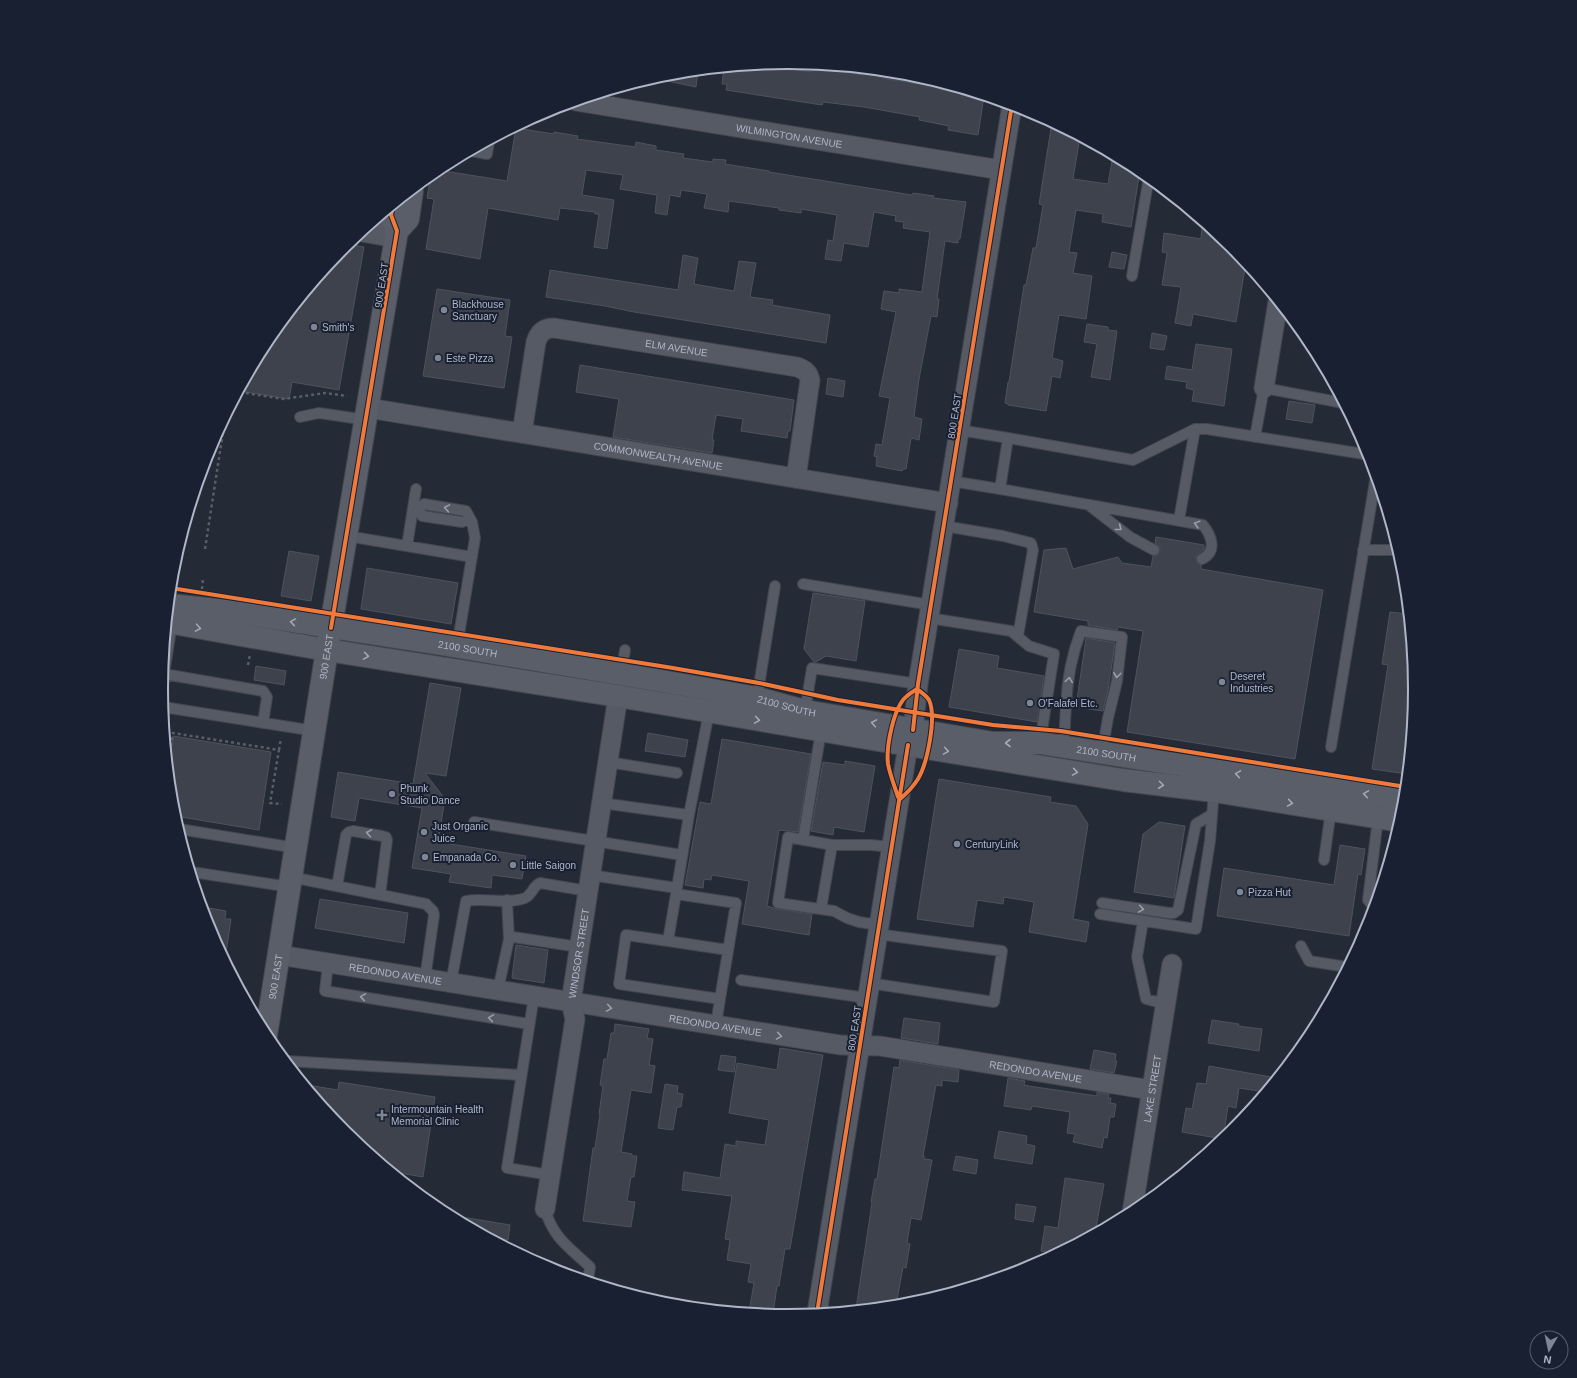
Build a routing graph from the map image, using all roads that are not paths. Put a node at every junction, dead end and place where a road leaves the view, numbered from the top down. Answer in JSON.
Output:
{"nodes":[{"id":1,"x":587,"y":103,"type":"edge"},
{"id":2,"x":1011,"y":110,"type":"edge"},
{"id":3,"x":488,"y":147,"type":"edge"},
{"id":4,"x":478,"y":152,"type":"edge"},
{"id":5,"x":1001,"y":170,"type":"junction"},
{"id":6,"x":1148,"y":184,"type":"edge"},
{"id":7,"x":411,"y":197,"type":"edge"},
{"id":8,"x":391,"y":213,"type":"edge"},
{"id":9,"x":381,"y":222,"type":"edge"},
{"id":10,"x":370,"y":233,"type":"edge"},
{"id":11,"x":397,"y":235,"type":"junction"},
{"id":12,"x":1132,"y":276,"type":"dead end"},
{"id":13,"x":1277,"y":308,"type":"edge"},
{"id":14,"x":1264,"y":388,"type":"junction"},
{"id":15,"x":1338,"y":402,"type":"edge"},
{"id":16,"x":368,"y":414,"type":"junction"},
{"id":17,"x":300,"y":417,"type":"dead end"},
{"id":18,"x":1195,"y":429,"type":"junction"},
{"id":19,"x":960,"y":430,"type":"junction"},
{"id":20,"x":522,"y":433,"type":"junction"},
{"id":21,"x":1256,"y":437,"type":"junction"},
{"id":22,"x":1008,"y":438,"type":"junction"},
{"id":23,"x":1362,"y":454,"type":"edge"},
{"id":24,"x":796,"y":478,"type":"junction"},
{"id":25,"x":951,"y":481,"type":"junction"},
{"id":26,"x":1374,"y":485,"type":"edge"},
{"id":27,"x":416,"y":489,"type":"dead end"},
{"id":28,"x":1000,"y":489,"type":"junction"},
{"id":29,"x":948,"y":503,"type":"junction"},
{"id":30,"x":1088,"y":505,"type":"junction"},
{"id":31,"x":416,"y":509,"type":"junction"},
{"id":32,"x":1179,"y":520,"type":"junction"},
{"id":33,"x":944,"y":526,"type":"junction"},
{"id":34,"x":347,"y":536,"type":"junction"},
{"id":35,"x":407,"y":546,"type":"junction"},
{"id":36,"x":1154,"y":550,"type":"dead end"},
{"id":37,"x":1363,"y":550,"type":"junction"},
{"id":38,"x":1392,"y":550,"type":"edge"},
{"id":39,"x":472,"y":557,"type":"junction"},
{"id":40,"x":1202,"y":558,"type":"dead end"},
{"id":41,"x":803,"y":584,"type":"dead end"},
{"id":42,"x":775,"y":586,"type":"dead end"},
{"id":43,"x":930,"y":611,"type":"junction"},
{"id":44,"x":173,"y":617,"type":"edge"},
{"id":45,"x":173,"y":618,"type":"edge"},
{"id":46,"x":331,"y":628,"type":"junction"},
{"id":47,"x":1018,"y":636,"type":"junction"},
{"id":48,"x":458,"y":647,"type":"junction"},
{"id":49,"x":327,"y":650,"type":"junction"},
{"id":50,"x":625,"y":650,"type":"dead end"},
{"id":51,"x":480,"y":674,"type":"junction"},
{"id":52,"x":621,"y":674,"type":"junction"},
{"id":53,"x":169,"y":675,"type":"edge"},
{"id":54,"x":918,"y":684,"type":"junction"},
{"id":55,"x":618,"y":696,"type":"junction"},
{"id":56,"x":757,"y":698,"type":"junction"},
{"id":57,"x":169,"y":708,"type":"edge"},
{"id":58,"x":805,"y":711,"type":"junction"},
{"id":59,"x":709,"y":712,"type":"junction"},
{"id":60,"x":263,"y":722,"type":"junction"},
{"id":61,"x":315,"y":731,"type":"junction"},
{"id":62,"x":821,"y":731,"type":"junction"},
{"id":63,"x":910,"y":738,"type":"junction"},
{"id":64,"x":1040,"y":743,"type":"junction"},
{"id":65,"x":1063,"y":746,"type":"junction"},
{"id":66,"x":1331,"y":747,"type":"dead end"},
{"id":67,"x":1102,"y":752,"type":"junction"},
{"id":68,"x":608,"y":762,"type":"junction"},
{"id":69,"x":677,"y":773,"type":"dead end"},
{"id":70,"x":1214,"y":791,"type":"junction"},
{"id":71,"x":1399,"y":799,"type":"edge"},
{"id":72,"x":601,"y":803,"type":"junction"},
{"id":73,"x":1331,"y":810,"type":"junction"},
{"id":74,"x":689,"y":815,"type":"junction"},
{"id":75,"x":1211,"y":815,"type":"junction"},
{"id":76,"x":1378,"y":818,"type":"junction"},
{"id":77,"x":1394,"y":820,"type":"edge"},
{"id":78,"x":474,"y":822,"type":"dead end"},
{"id":79,"x":185,"y":830,"type":"edge"},
{"id":80,"x":803,"y":840,"type":"junction"},
{"id":81,"x":596,"y":842,"type":"junction"},
{"id":82,"x":832,"y":845,"type":"junction"},
{"id":83,"x":891,"y":847,"type":"junction"},
{"id":84,"x":296,"y":848,"type":"junction"},
{"id":85,"x":682,"y":855,"type":"junction"},
{"id":86,"x":1324,"y":860,"type":"dead end"},
{"id":87,"x":197,"y":872,"type":"edge"},
{"id":88,"x":291,"y":882,"type":"junction"},
{"id":89,"x":589,"y":883,"type":"junction"},
{"id":90,"x":337,"y":886,"type":"junction"},
{"id":91,"x":676,"y":891,"type":"junction"},
{"id":92,"x":380,"y":895,"type":"junction"},
{"id":93,"x":507,"y":900,"type":"junction"},
{"id":94,"x":1102,"y":903,"type":"dead end"},
{"id":95,"x":1370,"y":903,"type":"edge"},
{"id":96,"x":821,"y":909,"type":"junction"},
{"id":97,"x":1100,"y":914,"type":"dead end"},
{"id":98,"x":1142,"y":920,"type":"junction"},
{"id":99,"x":878,"y":929,"type":"junction"},
{"id":100,"x":510,"y":939,"type":"junction"},
{"id":101,"x":668,"y":941,"type":"junction"},
{"id":102,"x":1301,"y":946,"type":"dead end"},
{"id":103,"x":579,"y":947,"type":"junction"},
{"id":104,"x":728,"y":950,"type":"junction"},
{"id":105,"x":279,"y":955,"type":"junction"},
{"id":106,"x":328,"y":963,"type":"junction"},
{"id":107,"x":1172,"y":964,"type":"dead end"},
{"id":108,"x":1343,"y":966,"type":"edge"},
{"id":109,"x":425,"y":979,"type":"junction"},
{"id":110,"x":741,"y":980,"type":"dead end"},
{"id":111,"x":451,"y":983,"type":"junction"},
{"id":112,"x":498,"y":990,"type":"junction"},
{"id":113,"x":868,"y":990,"type":"junction"},
{"id":114,"x":534,"y":996,"type":"junction"},
{"id":115,"x":720,"y":999,"type":"junction"},
{"id":116,"x":571,"y":1002,"type":"junction"},
{"id":117,"x":1165,"y":1004,"type":"junction"},
{"id":118,"x":268,"y":1024,"type":"edge"},
{"id":119,"x":530,"y":1024,"type":"junction"},
{"id":120,"x":716,"y":1025,"type":"junction"},
{"id":121,"x":859,"y":1046,"type":"junction"},
{"id":122,"x":294,"y":1061,"type":"edge"},
{"id":123,"x":521,"y":1075,"type":"junction"},
{"id":124,"x":1151,"y":1090,"type":"junction"},
{"id":125,"x":550,"y":1176,"type":"junction"},
{"id":126,"x":1133,"y":1205,"type":"edge"},
{"id":127,"x":545,"y":1209,"type":"joint"},
{"id":128,"x":589,"y":1276,"type":"edge"},
{"id":129,"x":818,"y":1308,"type":"edge"}],
"edges":[{"from":1,"to":5,"type":"street","name":"WILMINGTON AVENUE"},
{"from":2,"to":5,"type":"street","name":"800 EAST"},
{"from":3,"to":4,"type":"lane"},
{"from":5,"to":19,"type":"street","name":"800 EAST"},
{"from":6,"to":12,"type":"lane"},
{"from":7,"to":11,"type":"main road","name":"900 EAST"},
{"from":8,"to":11,"type":"main road","name":"900 EAST"},
{"from":9,"to":11,"type":"street"},
{"from":10,"to":11,"type":"street"},
{"from":11,"to":16,"type":"main road","name":"900 EAST"},
{"from":13,"to":14,"type":"street"},
{"from":14,"to":15,"type":"lane"},
{"from":14,"to":21,"type":"lane"},
{"from":16,"to":17,"type":"lane"},
{"from":16,"to":20,"type":"street","name":"COMMONWEALTH AVENUE"},
{"from":16,"to":34,"type":"main road","name":"900 EAST"},
{"from":18,"to":21,"type":"lane"},
{"from":18,"to":22,"type":"lane"},
{"from":18,"to":32,"type":"lane"},
{"from":19,"to":22,"type":"lane"},
{"from":19,"to":25,"type":"street","name":"800 EAST"},
{"from":20,"to":24,"type":"street","name":"COMMONWEALTH AVENUE"},
{"from":20,"to":24,"type":"street","name":"ELM AVENUE"},
{"from":21,"to":23,"type":"lane"},
{"from":22,"to":28,"type":"lane"},
{"from":24,"to":29,"type":"street","name":"COMMONWEALTH AVENUE"},
{"from":25,"to":28,"type":"lane"},
{"from":25,"to":29,"type":"street","name":"800 EAST"},
{"from":26,"to":37,"type":"lane"},
{"from":27,"to":31,"type":"lane"},
{"from":28,"to":30,"type":"lane"},
{"from":29,"to":33,"type":"street","name":"800 EAST"},
{"from":30,"to":32,"type":"lane"},
{"from":30,"to":36,"type":"lane","one_way":true},
{"from":31,"to":35,"type":"lane"},
{"from":39,"to":31,"type":"lane","one_way":true},
{"from":40,"to":32,"type":"lane","one_way":true},
{"from":33,"to":43,"type":"street","name":"800 EAST"},
{"from":33,"to":47,"type":"lane"},
{"from":34,"to":35,"type":"lane"},
{"from":34,"to":46,"type":"main road","name":"900 EAST"},
{"from":35,"to":39,"type":"lane"},
{"from":37,"to":38,"type":"lane"},
{"from":37,"to":66,"type":"lane"},
{"from":39,"to":48,"type":"lane"},
{"from":41,"to":43,"type":"lane"},
{"from":42,"to":56,"type":"lane"},
{"from":43,"to":47,"type":"lane"},
{"from":43,"to":54,"type":"street","name":"800 EAST"},
{"from":46,"to":44,"type":"main road","name":"2100 SOUTH","one_way":true},
{"from":45,"to":49,"type":"main road","name":"2100 SOUTH","one_way":true},
{"from":46,"to":48,"type":"main road","name":"2100 SOUTH"},
{"from":46,"to":49,"type":"main road","name":"900 EAST"},
{"from":47,"to":64,"type":"lane"},
{"from":48,"to":52,"type":"main road","name":"2100 SOUTH"},
{"from":49,"to":51,"type":"main road","name":"2100 SOUTH","one_way":true},
{"from":49,"to":61,"type":"main road","name":"900 EAST"},
{"from":50,"to":52,"type":"lane"},
{"from":51,"to":52,"type":"main road"},
{"from":51,"to":55,"type":"main road","name":"2100 SOUTH"},
{"from":52,"to":56,"type":"main road","name":"2100 SOUTH"},
{"from":53,"to":60,"type":"lane"},
{"from":54,"to":58,"type":"lane"},
{"from":54,"to":63,"type":"street","name":"800 EAST"},
{"from":55,"to":56,"type":"main road"},
{"from":55,"to":59,"type":"main road","name":"2100 SOUTH"},
{"from":55,"to":68,"type":"street","name":"WINDSOR STREET"},
{"from":56,"to":58,"type":"main road","name":"2100 SOUTH"},
{"from":57,"to":60,"type":"lane"},
{"from":63,"to":58,"type":"main road","name":"2100 SOUTH","one_way":true},
{"from":59,"to":62,"type":"main road","name":"2100 SOUTH","one_way":true},
{"from":59,"to":74,"type":"lane"},
{"from":60,"to":61,"type":"lane"},
{"from":61,"to":84,"type":"main road","name":"900 EAST"},
{"from":62,"to":63,"type":"main road","name":"2100 SOUTH"},
{"from":62,"to":80,"type":"lane"},
{"from":64,"to":63,"type":"main road","name":"2100 SOUTH","one_way":true},
{"from":63,"to":70,"type":"main road","name":"2100 SOUTH","one_way":true},
{"from":63,"to":83,"type":"street","name":"800 EAST"},
{"from":64,"to":65,"type":"main road","name":"2100 SOUTH"},
{"from":65,"to":67,"type":"main road","name":"2100 SOUTH"},
{"from":65,"to":67,"type":"lane","one_way":true},
{"from":71,"to":67,"type":"main road","name":"2100 SOUTH","one_way":true},
{"from":68,"to":69,"type":"lane"},
{"from":68,"to":72,"type":"street","name":"WINDSOR STREET"},
{"from":70,"to":73,"type":"main road","name":"2100 SOUTH","one_way":true},
{"from":70,"to":75,"type":"lane"},
{"from":72,"to":74,"type":"lane"},
{"from":72,"to":81,"type":"street","name":"WINDSOR STREET"},
{"from":73,"to":76,"type":"main road","name":"2100 SOUTH"},
{"from":73,"to":86,"type":"lane"},
{"from":74,"to":85,"type":"lane"},
{"from":94,"to":75,"type":"lane","one_way":true},
{"from":75,"to":98,"type":"lane"},
{"from":76,"to":77,"type":"main road","name":"2100 SOUTH"},
{"from":76,"to":95,"type":"lane"},
{"from":78,"to":81,"type":"lane"},
{"from":79,"to":84,"type":"lane"},
{"from":80,"to":82,"type":"lane"},
{"from":80,"to":96,"type":"lane"},
{"from":81,"to":85,"type":"lane"},
{"from":81,"to":89,"type":"street","name":"WINDSOR STREET"},
{"from":82,"to":83,"type":"lane"},
{"from":82,"to":96,"type":"lane"},
{"from":83,"to":99,"type":"street","name":"800 EAST"},
{"from":84,"to":88,"type":"main road","name":"900 EAST"},
{"from":85,"to":91,"type":"lane"},
{"from":87,"to":88,"type":"lane"},
{"from":88,"to":90,"type":"lane"},
{"from":88,"to":105,"type":"main road","name":"900 EAST"},
{"from":89,"to":91,"type":"lane"},
{"from":89,"to":93,"type":"lane"},
{"from":89,"to":103,"type":"street","name":"WINDSOR STREET"},
{"from":90,"to":92,"type":"lane"},
{"from":92,"to":90,"type":"lane","one_way":true},
{"from":91,"to":101,"type":"lane"},
{"from":91,"to":104,"type":"lane"},
{"from":92,"to":109,"type":"lane"},
{"from":93,"to":100,"type":"lane"},
{"from":93,"to":111,"type":"lane"},
{"from":96,"to":99,"type":"lane"},
{"from":97,"to":98,"type":"lane"},
{"from":98,"to":117,"type":"lane"},
{"from":99,"to":113,"type":"street","name":"800 EAST"},
{"from":99,"to":113,"type":"lane"},
{"from":100,"to":103,"type":"lane"},
{"from":100,"to":112,"type":"lane"},
{"from":101,"to":104,"type":"lane"},
{"from":101,"to":115,"type":"lane"},
{"from":102,"to":108,"type":"lane"},
{"from":103,"to":116,"type":"street","name":"WINDSOR STREET"},
{"from":104,"to":115,"type":"lane"},
{"from":105,"to":106,"type":"street","name":"REDONDO AVENUE"},
{"from":105,"to":118,"type":"main road","name":"900 EAST"},
{"from":106,"to":109,"type":"street","name":"REDONDO AVENUE"},
{"from":119,"to":106,"type":"lane","one_way":true},
{"from":107,"to":117,"type":"street","name":"LAKE STREET"},
{"from":109,"to":111,"type":"street","name":"REDONDO AVENUE"},
{"from":110,"to":113,"type":"lane"},
{"from":111,"to":112,"type":"street","name":"REDONDO AVENUE"},
{"from":112,"to":114,"type":"street","name":"REDONDO AVENUE"},
{"from":113,"to":121,"type":"street","name":"800 EAST"},
{"from":114,"to":116,"type":"street","name":"REDONDO AVENUE"},
{"from":114,"to":119,"type":"lane"},
{"from":115,"to":120,"type":"lane"},
{"from":116,"to":120,"type":"street","name":"REDONDO AVENUE","one_way":true},
{"from":116,"to":125,"type":"street","name":"WINDSOR STREET"},
{"from":117,"to":124,"type":"street","name":"LAKE STREET"},
{"from":119,"to":123,"type":"lane"},
{"from":120,"to":121,"type":"street","name":"REDONDO AVENUE","one_way":true},
{"from":121,"to":124,"type":"street","name":"REDONDO AVENUE"},
{"from":121,"to":129,"type":"street","name":"800 EAST"},
{"from":122,"to":123,"type":"lane"},
{"from":123,"to":125,"type":"lane"},
{"from":124,"to":126,"type":"street","name":"LAKE STREET"},
{"from":125,"to":127,"type":"street","name":"WINDSOR STREET"},
{"from":127,"to":128,"type":"lane"}]}
